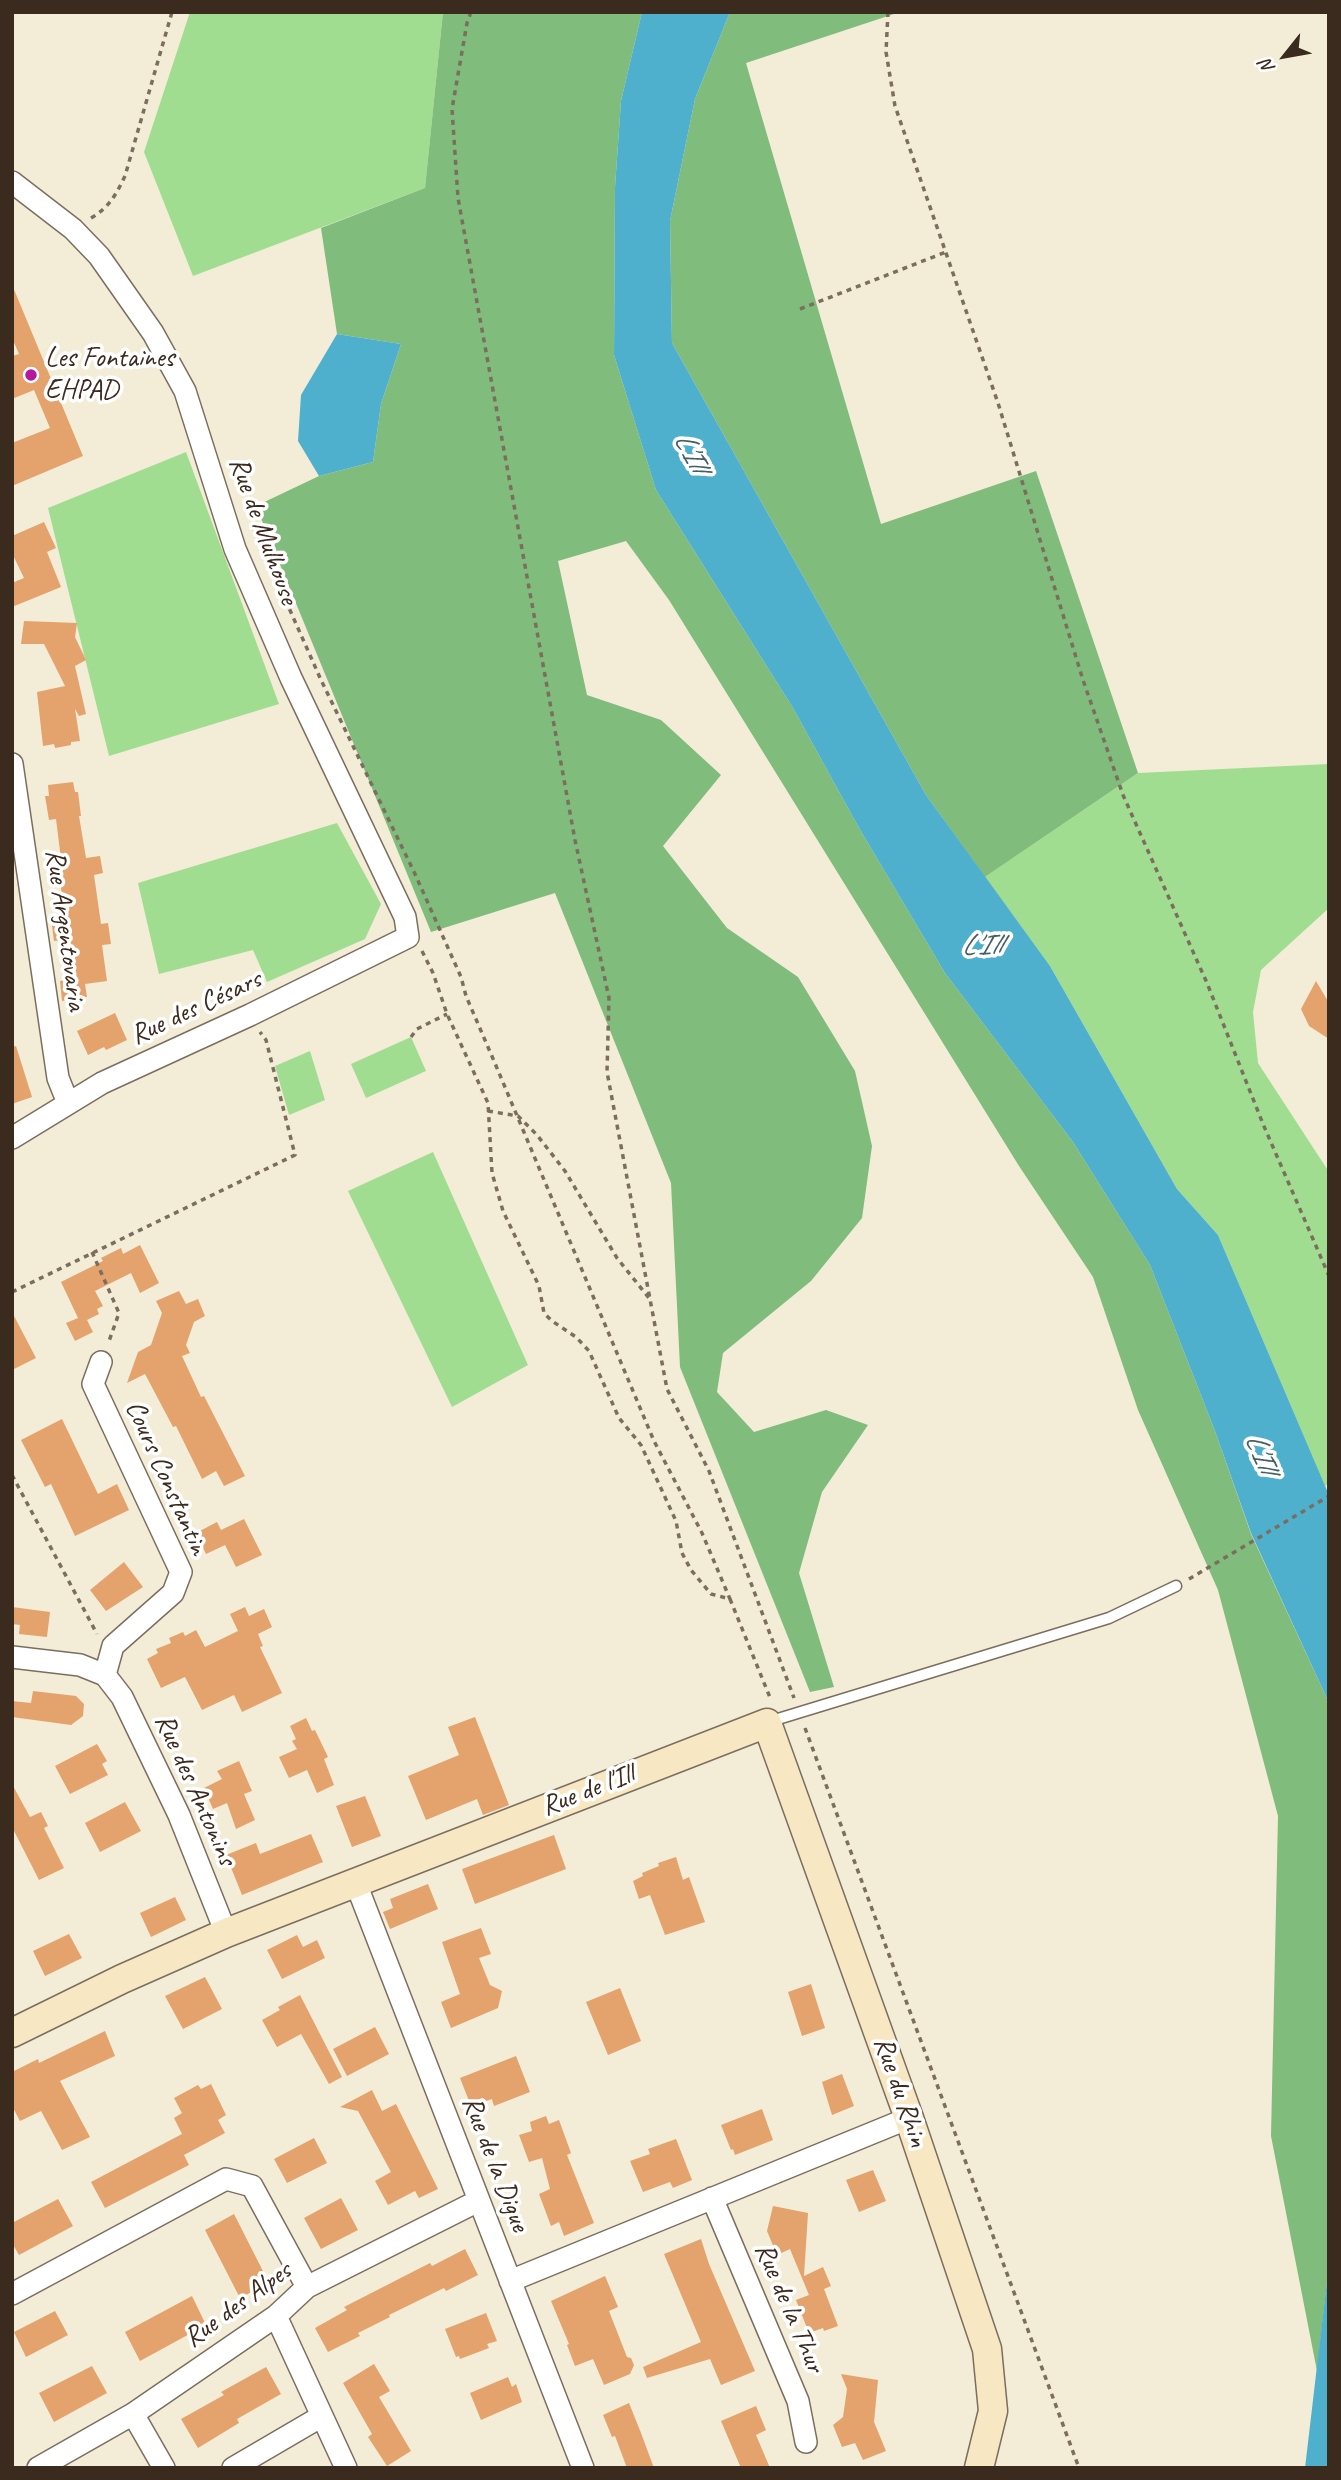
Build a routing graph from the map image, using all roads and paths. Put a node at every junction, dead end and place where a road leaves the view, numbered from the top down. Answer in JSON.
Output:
{"nodes":[{"id":1,"x":172,"y":12,"type":"edge"},
{"id":2,"x":471,"y":12,"type":"edge"},
{"id":3,"x":888,"y":12,"type":"edge"},
{"id":4,"x":12,"y":182,"type":"edge"},
{"id":5,"x":73,"y":229,"type":"junction"},
{"id":6,"x":946,"y":252,"type":"junction"},
{"id":7,"x":800,"y":309,"type":"dead end"},
{"id":8,"x":12,"y":764,"type":"edge"},
{"id":9,"x":408,"y":937,"type":"junction"},
{"id":10,"x":447,"y":1014,"type":"junction"},
{"id":11,"x":250,"y":1015,"type":"junction"},
{"id":12,"x":411,"y":1037,"type":"dead end"},
{"id":13,"x":68,"y":1103,"type":"junction"},
{"id":14,"x":488,"y":1111,"type":"junction"},
{"id":15,"x":12,"y":1138,"type":"edge"},
{"id":16,"x":92,"y":1252,"type":"junction"},
{"id":17,"x":1329,"y":1276,"type":"edge"},
{"id":18,"x":12,"y":1293,"type":"edge"},
{"id":19,"x":650,"y":1299,"type":"junction"},
{"id":20,"x":101,"y":1362,"type":"joint"},
{"id":21,"x":12,"y":1475,"type":"edge"},
{"id":22,"x":1329,"y":1496,"type":"edge"},
{"id":23,"x":1176,"y":1586,"type":"joint"},
{"id":24,"x":113,"y":1646,"type":"junction"},
{"id":25,"x":12,"y":1657,"type":"edge"},
{"id":26,"x":105,"y":1675,"type":"junction"},
{"id":27,"x":799,"y":1711,"type":"junction"},
{"id":28,"x":773,"y":1721,"type":"junction"},
{"id":29,"x":355,"y":1881,"type":"junction"},
{"id":30,"x":226,"y":1933,"type":"junction"},
{"id":31,"x":12,"y":2033,"type":"edge"},
{"id":32,"x":909,"y":2118,"type":"junction"},
{"id":33,"x":712,"y":2198,"type":"junction"},
{"id":34,"x":478,"y":2201,"type":"junction"},
{"id":35,"x":510,"y":2281,"type":"junction"},
{"id":36,"x":307,"y":2287,"type":"junction"},
{"id":37,"x":12,"y":2294,"type":"edge"},
{"id":38,"x":276,"y":2316,"type":"junction"},
{"id":39,"x":133,"y":2414,"type":"junction"},
{"id":40,"x":322,"y":2416,"type":"junction"},
{"id":41,"x":806,"y":2442,"type":"dead end"},
{"id":42,"x":38,"y":2468,"type":"edge"},
{"id":43,"x":163,"y":2468,"type":"edge"},
{"id":44,"x":233,"y":2468,"type":"edge"},
{"id":45,"x":346,"y":2468,"type":"edge"},
{"id":46,"x":583,"y":2468,"type":"edge"},
{"id":47,"x":979,"y":2468,"type":"edge"},
{"id":48,"x":1079,"y":2468,"type":"edge"}],
"edges":[{"from":1,"to":5,"type":"path"},
{"from":2,"to":19,"type":"path"},
{"from":3,"to":6,"type":"path"},
{"from":4,"to":5,"type":"street","name":"Rue de Mulhouse"},
{"from":5,"to":9,"type":"street","name":"Rue de Mulhouse"},
{"from":6,"to":7,"type":"path"},
{"from":6,"to":17,"type":"path"},
{"from":8,"to":13,"type":"street","name":"Rue Argentovaria"},
{"from":9,"to":10,"type":"path"},
{"from":9,"to":11,"type":"street","name":"Rue des Césars"},
{"from":10,"to":12,"type":"path"},
{"from":10,"to":14,"type":"path"},
{"from":11,"to":13,"type":"street","name":"Rue des Césars"},
{"from":11,"to":16,"type":"path"},
{"from":13,"to":15,"type":"street","name":"Rue des Césars"},
{"from":14,"to":19,"type":"path"},
{"from":14,"to":28,"type":"path"},
{"from":16,"to":18,"type":"path"},
{"from":16,"to":20,"type":"path"},
{"from":19,"to":27,"type":"path"},
{"from":20,"to":24,"type":"street","name":"Cours Constantin"},
{"from":21,"to":24,"type":"path"},
{"from":22,"to":23,"type":"path"},
{"from":23,"to":27,"type":"lane","name":"Rue de l'Ill"},
{"from":24,"to":26,"type":"street"},
{"from":25,"to":26,"type":"street"},
{"from":26,"to":30,"type":"street","name":"Rue des Antonins"},
{"from":27,"to":28,"type":"lane","name":"Rue de l'Ill"},
{"from":27,"to":48,"type":"path"},
{"from":28,"to":29,"type":"street","name":"Rue de l'Ill"},
{"from":28,"to":32,"type":"street","name":"Rue du Rhin"},
{"from":29,"to":30,"type":"street","name":"Rue de l'Ill"},
{"from":29,"to":34,"type":"street","name":"Rue de la Digue"},
{"from":30,"to":31,"type":"street","name":"Rue de l'Ill"},
{"from":32,"to":33,"type":"street"},
{"from":32,"to":47,"type":"street","name":"Rue du Rhin"},
{"from":33,"to":35,"type":"street"},
{"from":33,"to":41,"type":"street","name":"Rue de la Thur"},
{"from":34,"to":35,"type":"street","name":"Rue de la Digue"},
{"from":34,"to":36,"type":"street","name":"Rue des Alpes"},
{"from":35,"to":46,"type":"street","name":"Rue de la Digue"},
{"from":36,"to":37,"type":"street"},
{"from":36,"to":38,"type":"street","name":"Rue des Alpes"},
{"from":38,"to":39,"type":"street","name":"Rue des Alpes"},
{"from":38,"to":40,"type":"street"},
{"from":39,"to":42,"type":"street","name":"Rue des Alpes"},
{"from":39,"to":43,"type":"street"},
{"from":40,"to":44,"type":"street"},
{"from":40,"to":45,"type":"street"}]}
